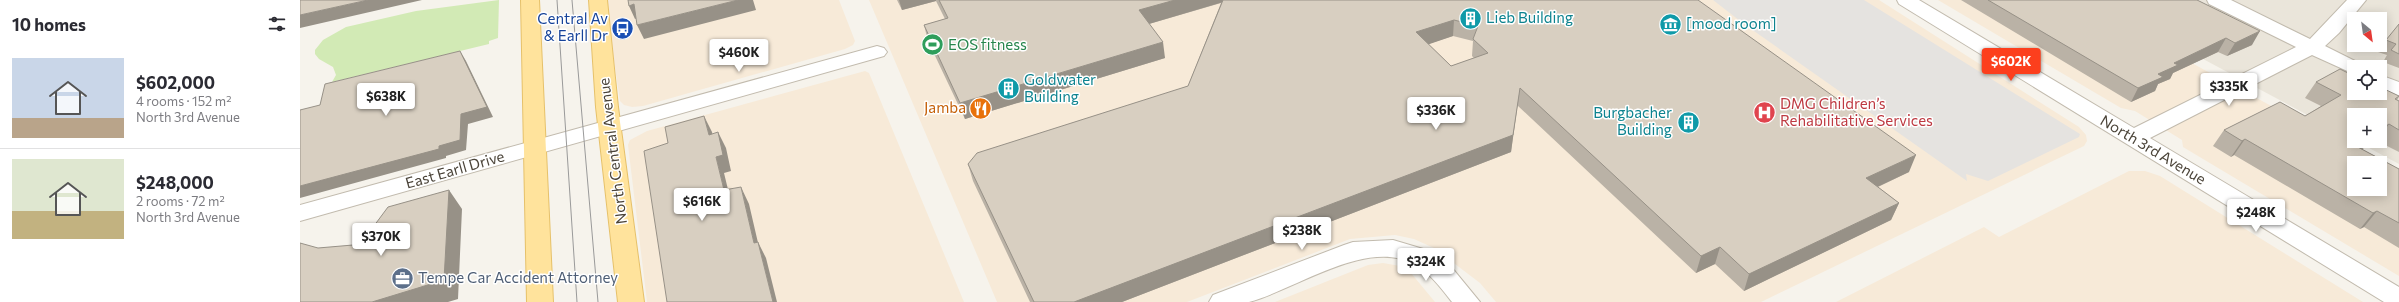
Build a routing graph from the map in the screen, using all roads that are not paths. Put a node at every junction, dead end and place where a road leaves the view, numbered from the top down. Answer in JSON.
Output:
{"nodes":[{"id":1,"x":530,"y":0,"type":"edge"},
{"id":2,"x":598,"y":0,"type":"edge"},
{"id":3,"x":1906,"y":0,"type":"edge"},
{"id":4,"x":2216,"y":0,"type":"edge"},
{"id":5,"x":2357,"y":0,"type":"edge"},
{"id":6,"x":2312,"y":47,"type":"junction"},
{"id":7,"x":877,"y":52,"type":"dead end"},
{"id":8,"x":2347,"y":64,"type":"edge"},
{"id":9,"x":2387,"y":84,"type":"edge"},
{"id":10,"x":2399,"y":90,"type":"edge"},
{"id":11,"x":610,"y":126,"type":"junction"},
{"id":12,"x":2132,"y":138,"type":"junction"},
{"id":13,"x":535,"y":148,"type":"junction"},
{"id":14,"x":300,"y":213,"type":"edge"},
{"id":15,"x":2399,"y":299,"type":"edge"},
{"id":16,"x":540,"y":302,"type":"edge"},
{"id":17,"x":631,"y":302,"type":"edge"},
{"id":18,"x":1222,"y":302,"type":"edge"},
{"id":19,"x":1467,"y":302,"type":"edge"}],
"edges":[{"from":1,"to":13,"type":"main road"},
{"from":2,"to":11,"type":"main road","name":"North Central Avenue"},
{"from":3,"to":12,"type":"street","name":"North 3rd Avenue"},
{"from":4,"to":6,"type":"street"},
{"from":5,"to":6,"type":"street"},
{"from":6,"to":8,"type":"street"},
{"from":6,"to":12,"type":"street"},
{"from":7,"to":11,"type":"street","name":"East Earll Drive"},
{"from":9,"to":10,"type":"street"},
{"from":11,"to":13,"type":"street","name":"East Earll Drive"},
{"from":11,"to":17,"type":"main road","name":"North Central Avenue"},
{"from":12,"to":15,"type":"street","name":"North 3rd Avenue"},
{"from":13,"to":14,"type":"street","name":"East Earll Drive"},
{"from":13,"to":16,"type":"main road"},
{"from":18,"to":19,"type":"street"}]}
